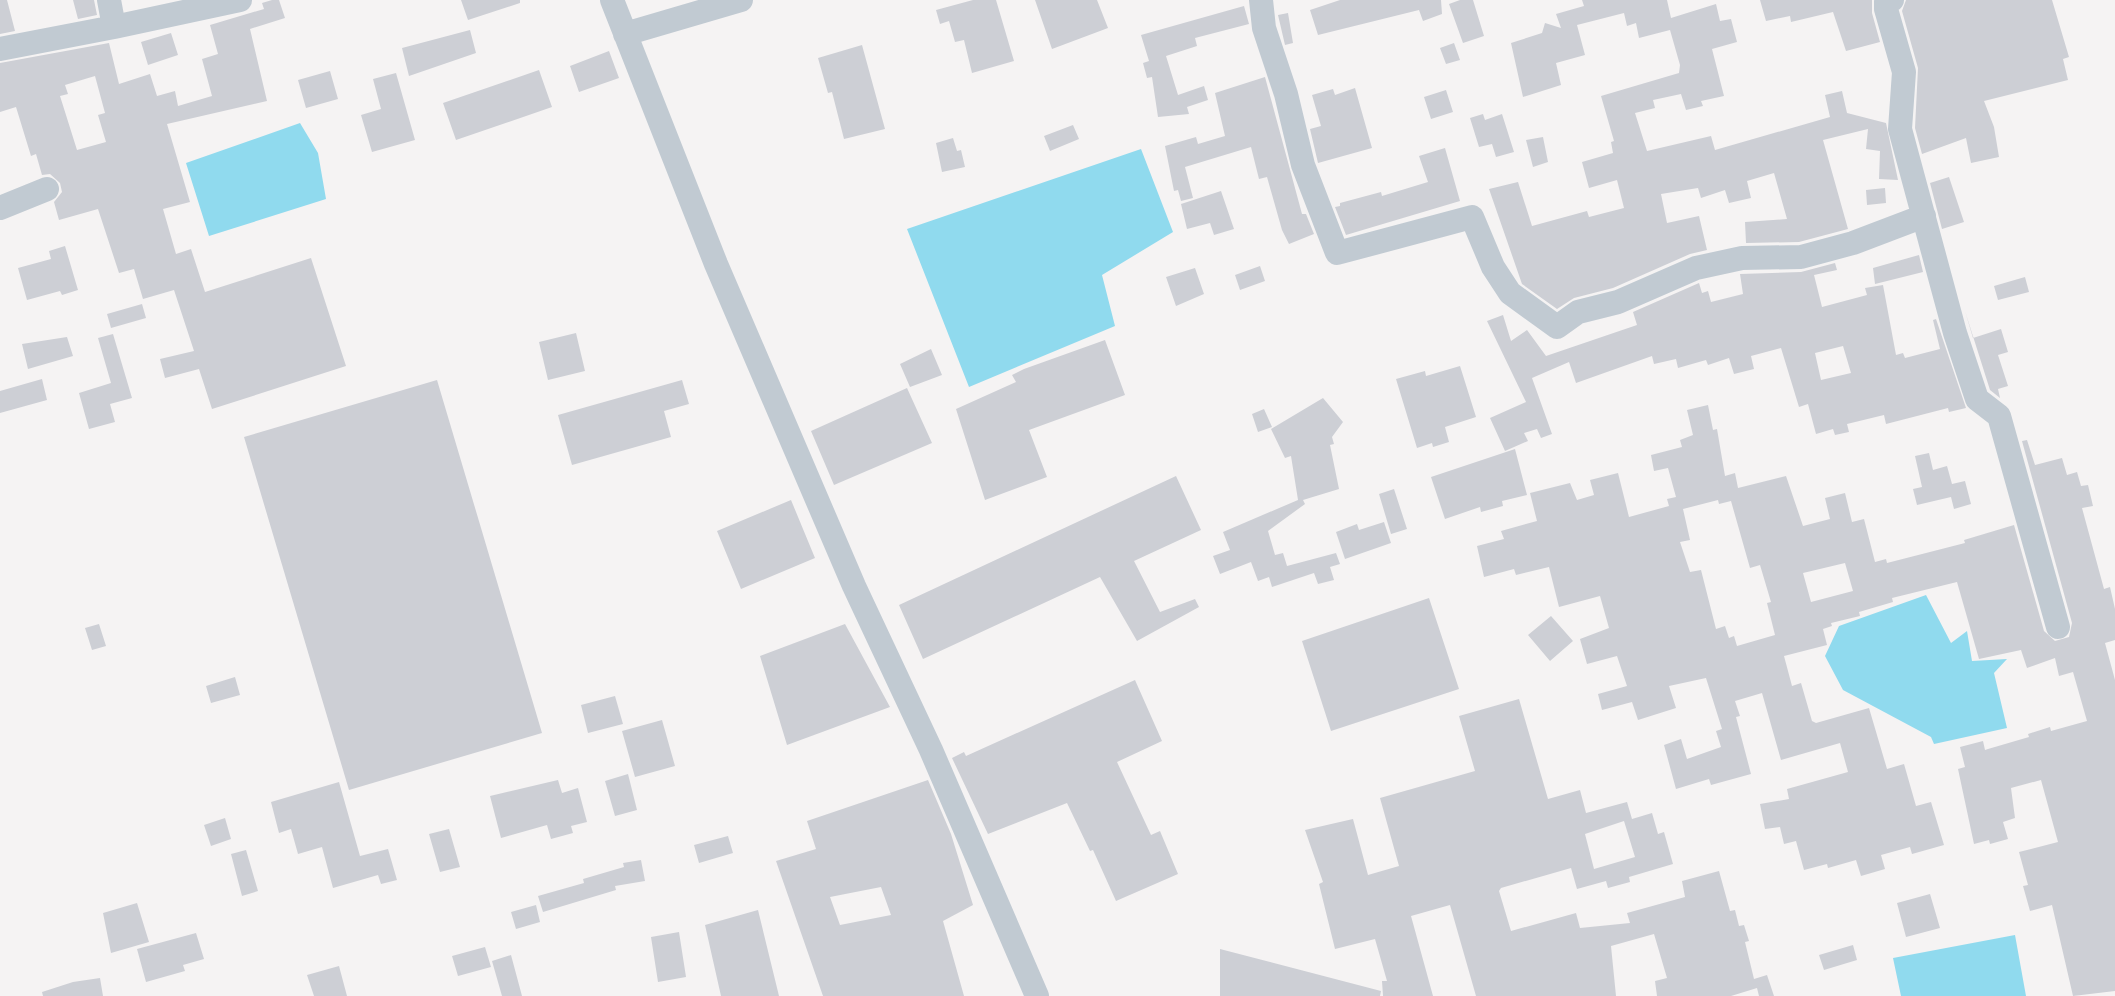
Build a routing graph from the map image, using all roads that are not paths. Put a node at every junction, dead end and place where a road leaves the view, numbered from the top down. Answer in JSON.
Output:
{"nodes":[{"id":1,"x":109,"y":0,"type":"edge"},
{"id":2,"x":240,"y":0,"type":"edge"},
{"id":3,"x":612,"y":0,"type":"edge"},
{"id":4,"x":741,"y":0,"type":"edge"},
{"id":5,"x":1261,"y":0,"type":"edge"},
{"id":6,"x":1892,"y":0,"type":"edge"},
{"id":7,"x":114,"y":27,"type":"junction"},
{"id":8,"x":625,"y":34,"type":"junction"},
{"id":9,"x":0,"y":49,"type":"edge"},
{"id":10,"x":47,"y":189,"type":"dead end"},
{"id":11,"x":0,"y":208,"type":"edge"},
{"id":12,"x":1924,"y":216,"type":"junction"},
{"id":13,"x":2058,"y":627,"type":"dead end"},
{"id":14,"x":1037,"y":996,"type":"edge"}],
"edges":[{"from":1,"to":7,"type":"street"},
{"from":2,"to":7,"type":"street"},
{"from":3,"to":8,"type":"street"},
{"from":4,"to":8,"type":"street"},
{"from":5,"to":12,"type":"street"},
{"from":6,"to":12,"type":"street"},
{"from":7,"to":9,"type":"street"},
{"from":8,"to":14,"type":"street"},
{"from":10,"to":11,"type":"street"},
{"from":12,"to":13,"type":"street"}]}
